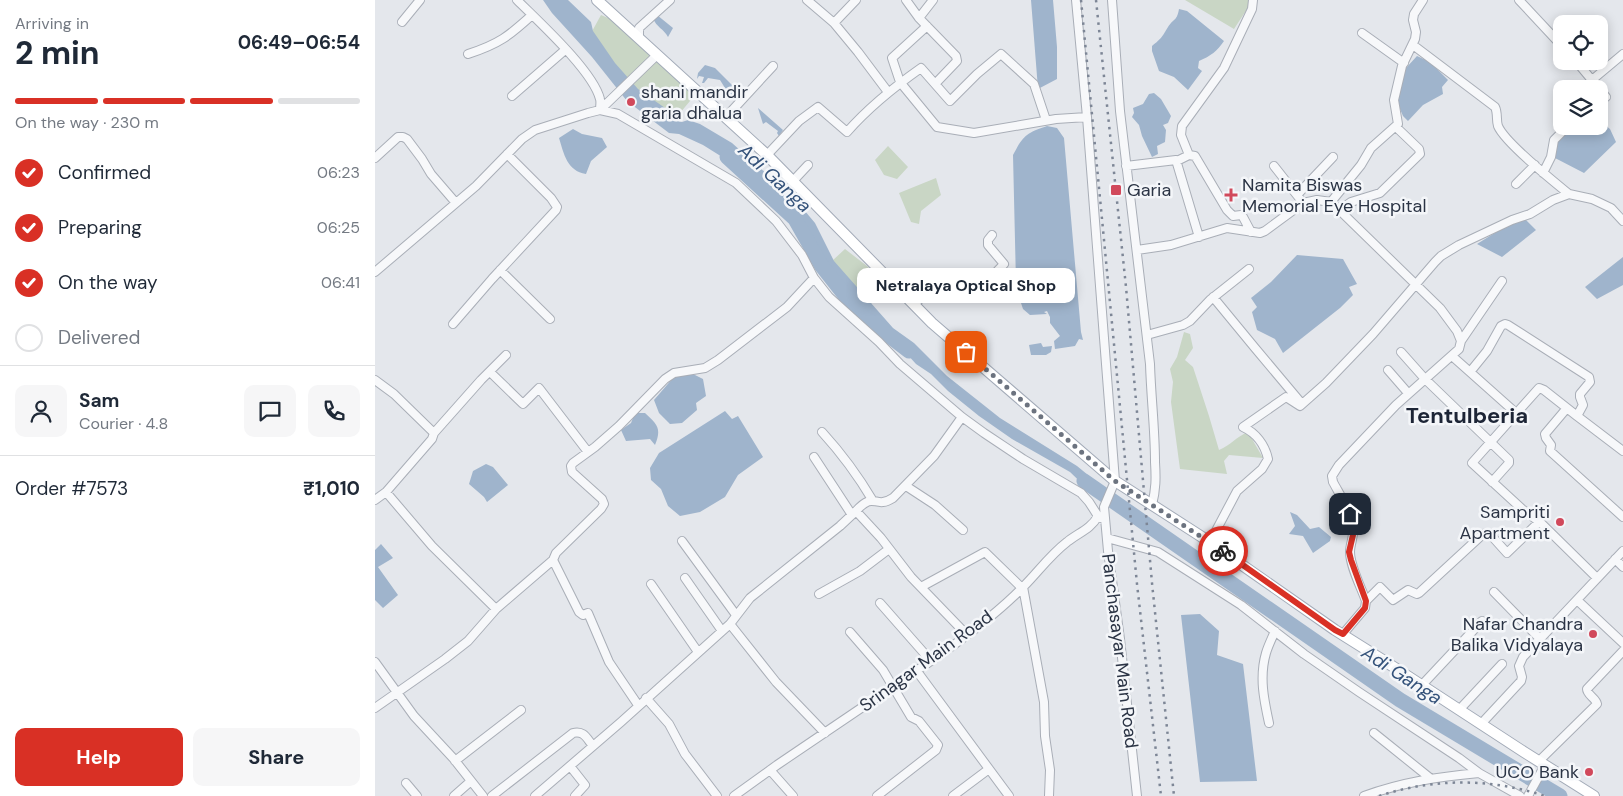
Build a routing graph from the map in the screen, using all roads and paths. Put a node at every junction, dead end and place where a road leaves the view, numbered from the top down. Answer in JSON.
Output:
{"nodes":[{"id":1,"x":420,"y":0,"type":"edge"},
{"id":2,"x":517,"y":0,"type":"edge"},
{"id":3,"x":597,"y":0,"type":"edge"},
{"id":4,"x":670,"y":0,"type":"edge"},
{"id":5,"x":807,"y":0,"type":"edge"},
{"id":6,"x":856,"y":0,"type":"edge"},
{"id":7,"x":906,"y":0,"type":"edge"},
{"id":8,"x":933,"y":0,"type":"edge"},
{"id":9,"x":1076,"y":0,"type":"edge"},
{"id":10,"x":1112,"y":0,"type":"edge"},
{"id":11,"x":1253,"y":0,"type":"edge"},
{"id":12,"x":1423,"y":0,"type":"edge"},
{"id":13,"x":1519,"y":0,"type":"edge"},
{"id":14,"x":532,"y":15,"type":"junction"},
{"id":15,"x":919,"y":18,"type":"junction"},
{"id":16,"x":401,"y":22,"type":"dead end"},
{"id":17,"x":834,"y":23,"type":"junction"},
{"id":18,"x":927,"y":26,"type":"junction"},
{"id":19,"x":1362,"y":34,"type":"dead end"},
{"id":20,"x":1553,"y":36,"type":"edge"},
{"id":21,"x":639,"y":38,"type":"junction"},
{"id":22,"x":1413,"y":46,"type":"junction"},
{"id":23,"x":565,"y":50,"type":"junction"},
{"id":24,"x":468,"y":54,"type":"dead end"},
{"id":25,"x":1623,"y":54,"type":"edge"},
{"id":26,"x":657,"y":55,"type":"junction"},
{"id":27,"x":1404,"y":63,"type":"junction"},
{"id":28,"x":773,"y":66,"type":"dead end"},
{"id":29,"x":1584,"y":70,"type":"edge"},
{"id":30,"x":1592,"y":80,"type":"joint"},
{"id":31,"x":901,"y":82,"type":"junction"},
{"id":32,"x":935,"y":84,"type":"junction"},
{"id":33,"x":888,"y":92,"type":"junction"},
{"id":34,"x":512,"y":96,"type":"dead end"},
{"id":35,"x":599,"y":110,"type":"junction"},
{"id":36,"x":1087,"y":116,"type":"junction"},
{"id":37,"x":726,"y":117,"type":"junction"},
{"id":38,"x":1046,"y":120,"type":"junction"},
{"id":39,"x":1396,"y":127,"type":"junction"},
{"id":40,"x":1560,"y":135,"type":"edge"},
{"id":41,"x":507,"y":154,"type":"junction"},
{"id":42,"x":767,"y":155,"type":"junction"},
{"id":43,"x":1189,"y":155,"type":"junction"},
{"id":44,"x":1333,"y":157,"type":"dead end"},
{"id":45,"x":375,"y":158,"type":"edge"},
{"id":46,"x":1177,"y":161,"type":"junction"},
{"id":47,"x":809,"y":165,"type":"dead end"},
{"id":48,"x":1535,"y":165,"type":"junction"},
{"id":49,"x":1126,"y":166,"type":"junction"},
{"id":50,"x":1274,"y":166,"type":"dead end"},
{"id":51,"x":1543,"y":173,"type":"junction"},
{"id":52,"x":793,"y":181,"type":"junction"},
{"id":53,"x":1516,"y":184,"type":"dead end"},
{"id":54,"x":1569,"y":194,"type":"junction"},
{"id":55,"x":1297,"y":195,"type":"junction"},
{"id":56,"x":1331,"y":202,"type":"junction"},
{"id":57,"x":1303,"y":203,"type":"junction"},
{"id":58,"x":456,"y":204,"type":"junction"},
{"id":59,"x":1340,"y":210,"type":"junction"},
{"id":60,"x":1623,"y":221,"type":"edge"},
{"id":61,"x":1251,"y":232,"type":"junction"},
{"id":62,"x":992,"y":235,"type":"dead end"},
{"id":63,"x":1199,"y":237,"type":"junction"},
{"id":64,"x":1137,"y":250,"type":"junction"},
{"id":65,"x":1249,"y":269,"type":"dead end"},
{"id":66,"x":500,"y":270,"type":"junction"},
{"id":67,"x":375,"y":272,"type":"edge"},
{"id":68,"x":814,"y":278,"type":"junction"},
{"id":69,"x":1502,"y":281,"type":"dead end"},
{"id":70,"x":1417,"y":285,"type":"junction"},
{"id":71,"x":1213,"y":297,"type":"junction"},
{"id":72,"x":914,"y":304,"type":"junction"},
{"id":73,"x":550,"y":320,"type":"dead end"},
{"id":74,"x":453,"y":324,"type":"dead end"},
{"id":75,"x":1147,"y":336,"type":"junction"},
{"id":76,"x":1461,"y":341,"type":"junction"},
{"id":77,"x":1401,"y":352,"type":"dead end"},
{"id":78,"x":506,"y":355,"type":"dead end"},
{"id":79,"x":1452,"y":356,"type":"junction"},
{"id":80,"x":1388,"y":370,"type":"dead end"},
{"id":81,"x":490,"y":372,"type":"junction"},
{"id":82,"x":1471,"y":372,"type":"junction"},
{"id":83,"x":1425,"y":379,"type":"junction"},
{"id":84,"x":375,"y":380,"type":"edge"},
{"id":85,"x":1407,"y":394,"type":"junction"},
{"id":86,"x":1303,"y":404,"type":"junction"},
{"id":87,"x":1567,"y":408,"type":"junction"},
{"id":88,"x":1516,"y":413,"type":"junction"},
{"id":89,"x":962,"y":416,"type":"junction"},
{"id":90,"x":1577,"y":416,"type":"junction"},
{"id":91,"x":822,"y":432,"type":"dead end"},
{"id":92,"x":434,"y":433,"type":"junction"},
{"id":93,"x":1490,"y":442,"type":"junction"},
{"id":94,"x":1623,"y":451,"type":"edge"},
{"id":95,"x":588,"y":452,"type":"junction"},
{"id":96,"x":814,"y":457,"type":"dead end"},
{"id":97,"x":1115,"y":481,"type":"junction"},
{"id":98,"x":1492,"y":482,"type":"junction"},
{"id":99,"x":906,"y":486,"type":"junction"},
{"id":100,"x":386,"y":492,"type":"junction"},
{"id":101,"x":375,"y":500,"type":"edge"},
{"id":102,"x":873,"y":501,"type":"junction"},
{"id":103,"x":1152,"y":505,"type":"junction"},
{"id":104,"x":854,"y":513,"type":"junction"},
{"id":105,"x":1623,"y":517,"type":"edge"},
{"id":106,"x":1101,"y":518,"type":"junction"},
{"id":107,"x":1539,"y":522,"type":"junction"},
{"id":108,"x":963,"y":530,"type":"dead end"},
{"id":109,"x":1107,"y":538,"type":"junction"},
{"id":110,"x":682,"y":541,"type":"dead end"},
{"id":111,"x":1209,"y":542,"type":"junction"},
{"id":112,"x":889,"y":549,"type":"junction"},
{"id":113,"x":1623,"y":552,"type":"edge"},
{"id":114,"x":1615,"y":559,"type":"junction"},
{"id":115,"x":553,"y":560,"type":"junction"},
{"id":116,"x":1623,"y":566,"type":"edge"},
{"id":117,"x":685,"y":578,"type":"dead end"},
{"id":118,"x":1597,"y":578,"type":"junction"},
{"id":119,"x":651,"y":584,"type":"dead end"},
{"id":120,"x":921,"y":587,"type":"junction"},
{"id":121,"x":1023,"y":587,"type":"junction"},
{"id":122,"x":1494,"y":592,"type":"dead end"},
{"id":123,"x":819,"y":594,"type":"dead end"},
{"id":124,"x":1577,"y":600,"type":"junction"},
{"id":125,"x":1366,"y":601,"type":"junction"},
{"id":126,"x":880,"y":602,"type":"dead end"},
{"id":127,"x":497,"y":609,"type":"junction"},
{"id":128,"x":736,"y":615,"type":"junction"},
{"id":129,"x":1482,"y":621,"type":"dead end"},
{"id":130,"x":730,"y":624,"type":"junction"},
{"id":131,"x":722,"y":631,"type":"junction"},
{"id":132,"x":1275,"y":631,"type":"junction"},
{"id":133,"x":850,"y":632,"type":"dead end"},
{"id":134,"x":1343,"y":634,"type":"junction"},
{"id":135,"x":967,"y":635,"type":"junction"},
{"id":136,"x":1540,"y":639,"type":"junction"},
{"id":137,"x":1623,"y":643,"type":"edge"},
{"id":138,"x":1623,"y":651,"type":"edge"},
{"id":139,"x":698,"y":652,"type":"junction"},
{"id":140,"x":931,"y":661,"type":"junction"},
{"id":141,"x":375,"y":662,"type":"edge"},
{"id":142,"x":1502,"y":664,"type":"dead end"},
{"id":143,"x":916,"y":670,"type":"junction"},
{"id":144,"x":1421,"y":684,"type":"junction"},
{"id":145,"x":892,"y":687,"type":"junction"},
{"id":146,"x":396,"y":692,"type":"junction"},
{"id":147,"x":647,"y":698,"type":"junction"},
{"id":148,"x":639,"y":706,"type":"junction"},
{"id":149,"x":375,"y":708,"type":"edge"},
{"id":150,"x":521,"y":710,"type":"dead end"},
{"id":151,"x":1459,"y":710,"type":"junction"},
{"id":152,"x":1269,"y":723,"type":"dead end"},
{"id":153,"x":1481,"y":724,"type":"junction"},
{"id":154,"x":825,"y":733,"type":"junction"},
{"id":155,"x":1373,"y":733,"type":"dead end"},
{"id":156,"x":593,"y":746,"type":"junction"},
{"id":157,"x":455,"y":761,"type":"junction"},
{"id":158,"x":1542,"y":763,"type":"junction"},
{"id":159,"x":570,"y":766,"type":"junction"},
{"id":160,"x":989,"y":769,"type":"junction"},
{"id":161,"x":770,"y":770,"type":"junction"},
{"id":162,"x":1479,"y":773,"type":"junction"},
{"id":163,"x":1430,"y":778,"type":"junction"},
{"id":164,"x":471,"y":781,"type":"junction"},
{"id":165,"x":406,"y":783,"type":"dead end"},
{"id":166,"x":580,"y":794,"type":"edge"},
{"id":167,"x":738,"y":795,"type":"edge"},
{"id":168,"x":417,"y":796,"type":"edge"},
{"id":169,"x":455,"y":796,"type":"edge"},
{"id":170,"x":483,"y":796,"type":"edge"},
{"id":171,"x":492,"y":796,"type":"edge"},
{"id":172,"x":535,"y":796,"type":"edge"},
{"id":173,"x":717,"y":796,"type":"edge"},
{"id":174,"x":793,"y":796,"type":"edge"},
{"id":175,"x":877,"y":796,"type":"edge"},
{"id":176,"x":953,"y":796,"type":"edge"},
{"id":177,"x":1009,"y":796,"type":"edge"},
{"id":178,"x":1049,"y":796,"type":"edge"},
{"id":179,"x":1137,"y":796,"type":"edge"},
{"id":180,"x":1364,"y":796,"type":"edge"},
{"id":181,"x":1520,"y":796,"type":"edge"},
{"id":182,"x":1528,"y":796,"type":"edge"},
{"id":183,"x":1594,"y":796,"type":"edge"}],
"edges":[{"from":1,"to":16,"type":"street"},
{"from":2,"to":14,"type":"street"},
{"from":3,"to":21,"type":"main road"},
{"from":4,"to":21,"type":"street"},
{"from":5,"to":17,"type":"street"},
{"from":6,"to":17,"type":"street"},
{"from":7,"to":15,"type":"street"},
{"from":8,"to":15,"type":"street"},
{"from":9,"to":36,"type":"street"},
{"from":10,"to":49,"type":"street"},
{"from":11,"to":43,"type":"street"},
{"from":12,"to":22,"type":"street"},
{"from":13,"to":20,"type":"street"},
{"from":14,"to":23,"type":"street"},
{"from":14,"to":24,"type":"street"},
{"from":15,"to":18,"type":"street"},
{"from":17,"to":33,"type":"street"},
{"from":18,"to":31,"type":"street"},
{"from":18,"to":32,"type":"street"},
{"from":19,"to":27,"type":"street"},
{"from":21,"to":26,"type":"main road"},
{"from":22,"to":27,"type":"street"},
{"from":22,"to":48,"type":"street"},
{"from":23,"to":34,"type":"street"},
{"from":23,"to":35,"type":"street"},
{"from":25,"to":30,"type":"street"},
{"from":26,"to":35,"type":"street"},
{"from":26,"to":37,"type":"main road"},
{"from":27,"to":39,"type":"street"},
{"from":28,"to":37,"type":"street"},
{"from":29,"to":30,"type":"street"},
{"from":31,"to":32,"type":"street"},
{"from":31,"to":33,"type":"street"},
{"from":31,"to":38,"type":"street"},
{"from":32,"to":38,"type":"street"},
{"from":33,"to":42,"type":"street"},
{"from":35,"to":41,"type":"street"},
{"from":35,"to":68,"type":"street"},
{"from":36,"to":38,"type":"street"},
{"from":36,"to":97,"type":"street"},
{"from":37,"to":42,"type":"main road"},
{"from":39,"to":56,"type":"street"},
{"from":39,"to":59,"type":"street"},
{"from":40,"to":51,"type":"street"},
{"from":41,"to":58,"type":"street"},
{"from":41,"to":66,"type":"street"},
{"from":42,"to":52,"type":"main road"},
{"from":43,"to":46,"type":"street"},
{"from":43,"to":61,"type":"street"},
{"from":44,"to":55,"type":"street"},
{"from":45,"to":58,"type":"street"},
{"from":46,"to":49,"type":"street"},
{"from":46,"to":63,"type":"street"},
{"from":47,"to":52,"type":"street"},
{"from":48,"to":51,"type":"street"},
{"from":48,"to":53,"type":"street"},
{"from":49,"to":64,"type":"street"},
{"from":50,"to":55,"type":"street"},
{"from":51,"to":54,"type":"street"},
{"from":52,"to":72,"type":"main road"},
{"from":54,"to":60,"type":"street"},
{"from":54,"to":70,"type":"street"},
{"from":55,"to":57,"type":"street"},
{"from":56,"to":57,"type":"street"},
{"from":56,"to":59,"type":"street"},
{"from":57,"to":61,"type":"street"},
{"from":58,"to":67,"type":"street"},
{"from":59,"to":70,"type":"street"},
{"from":61,"to":63,"type":"street"},
{"from":62,"to":72,"type":"street"},
{"from":63,"to":64,"type":"street"},
{"from":64,"to":75,"type":"street"},
{"from":65,"to":71,"type":"street"},
{"from":66,"to":73,"type":"street"},
{"from":66,"to":74,"type":"street"},
{"from":68,"to":89,"type":"street"},
{"from":68,"to":95,"type":"street"},
{"from":69,"to":76,"type":"street"},
{"from":70,"to":76,"type":"street"},
{"from":70,"to":86,"type":"street"},
{"from":71,"to":75,"type":"street"},
{"from":71,"to":86,"type":"street"},
{"from":72,"to":97,"type":"main road"},
{"from":75,"to":103,"type":"street"},
{"from":76,"to":79,"type":"street"},
{"from":77,"to":83,"type":"street"},
{"from":78,"to":81,"type":"street"},
{"from":79,"to":82,"type":"street"},
{"from":79,"to":83,"type":"street"},
{"from":80,"to":85,"type":"street"},
{"from":81,"to":92,"type":"street"},
{"from":81,"to":95,"type":"street"},
{"from":82,"to":88,"type":"street"},
{"from":82,"to":90,"type":"street"},
{"from":83,"to":85,"type":"street"},
{"from":83,"to":93,"type":"street"},
{"from":84,"to":92,"type":"street"},
{"from":85,"to":125,"type":"street"},
{"from":86,"to":111,"type":"street"},
{"from":87,"to":88,"type":"street"},
{"from":87,"to":90,"type":"street"},
{"from":87,"to":105,"type":"street"},
{"from":88,"to":93,"type":"street"},
{"from":89,"to":99,"type":"street"},
{"from":89,"to":106,"type":"street"},
{"from":90,"to":94,"type":"street"},
{"from":91,"to":102,"type":"street"},
{"from":92,"to":100,"type":"street"},
{"from":93,"to":98,"type":"street"},
{"from":93,"to":98,"type":"street"},
{"from":95,"to":115,"type":"street"},
{"from":96,"to":104,"type":"street"},
{"from":97,"to":103,"type":"main road"},
{"from":97,"to":106,"type":"street","name":"Panchasayar Main Road"},
{"from":98,"to":107,"type":"street"},
{"from":99,"to":102,"type":"street"},
{"from":99,"to":108,"type":"street"},
{"from":100,"to":101,"type":"street"},
{"from":100,"to":127,"type":"street"},
{"from":102,"to":104,"type":"street"},
{"from":103,"to":111,"type":"main road"},
{"from":104,"to":112,"type":"street"},
{"from":104,"to":128,"type":"street"},
{"from":106,"to":109,"type":"street","name":"Panchasayar Main Road"},
{"from":106,"to":121,"type":"street","name":"Srinagar Main Road"},
{"from":107,"to":118,"type":"street"},
{"from":107,"to":125,"type":"street"},
{"from":109,"to":132,"type":"street"},
{"from":109,"to":179,"type":"street","name":"Panchasayar Main Road"},
{"from":110,"to":128,"type":"street"},
{"from":111,"to":134,"type":"main road"},
{"from":112,"to":120,"type":"street"},
{"from":112,"to":123,"type":"street"},
{"from":113,"to":114,"type":"street"},
{"from":114,"to":116,"type":"street"},
{"from":114,"to":118,"type":"street"},
{"from":115,"to":127,"type":"street"},
{"from":115,"to":148,"type":"street"},
{"from":117,"to":131,"type":"street"},
{"from":118,"to":124,"type":"street"},
{"from":119,"to":139,"type":"street"},
{"from":120,"to":121,"type":"street"},
{"from":120,"to":135,"type":"street"},
{"from":121,"to":135,"type":"street","name":"Srinagar Main Road"},
{"from":121,"to":178,"type":"street"},
{"from":122,"to":136,"type":"street"},
{"from":124,"to":136,"type":"street"},
{"from":124,"to":137,"type":"street"},
{"from":125,"to":134,"type":"street"},
{"from":126,"to":140,"type":"street"},
{"from":127,"to":146,"type":"street"},
{"from":128,"to":130,"type":"street"},
{"from":129,"to":144,"type":"street"},
{"from":130,"to":131,"type":"street"},
{"from":130,"to":154,"type":"street"},
{"from":131,"to":139,"type":"street"},
{"from":132,"to":152,"type":"street"},
{"from":132,"to":162,"type":"street"},
{"from":133,"to":145,"type":"street"},
{"from":134,"to":144,"type":"main road"},
{"from":135,"to":140,"type":"street","name":"Srinagar Main Road"},
{"from":136,"to":153,"type":"street"},
{"from":138,"to":158,"type":"street"},
{"from":139,"to":147,"type":"street"},
{"from":140,"to":143,"type":"street","name":"Srinagar Main Road"},
{"from":141,"to":146,"type":"street"},
{"from":142,"to":151,"type":"street"},
{"from":143,"to":145,"type":"street","name":"Srinagar Main Road"},
{"from":143,"to":160,"type":"street"},
{"from":144,"to":151,"type":"main road"},
{"from":145,"to":154,"type":"street","name":"Srinagar Main Road"},
{"from":145,"to":175,"type":"street"},
{"from":146,"to":149,"type":"street"},
{"from":146,"to":157,"type":"street"},
{"from":147,"to":148,"type":"street"},
{"from":147,"to":173,"type":"street"},
{"from":148,"to":156,"type":"street"},
{"from":150,"to":157,"type":"street"},
{"from":151,"to":153,"type":"main road"},
{"from":153,"to":158,"type":"main road"},
{"from":154,"to":161,"type":"street","name":"Srinagar Main Road"},
{"from":155,"to":163,"type":"street"},
{"from":156,"to":159,"type":"street"},
{"from":156,"to":171,"type":"street"},
{"from":157,"to":164,"type":"street"},
{"from":158,"to":182,"type":"street"},
{"from":158,"to":183,"type":"main road"},
{"from":159,"to":166,"type":"street"},
{"from":159,"to":172,"type":"street"},
{"from":160,"to":176,"type":"street"},
{"from":160,"to":177,"type":"street"},
{"from":161,"to":167,"type":"street","name":"Srinagar Main Road"},
{"from":161,"to":174,"type":"street"},
{"from":162,"to":163,"type":"street"},
{"from":162,"to":181,"type":"street"},
{"from":163,"to":180,"type":"street"},
{"from":164,"to":169,"type":"street"},
{"from":164,"to":170,"type":"street"},
{"from":165,"to":168,"type":"street"}]}
